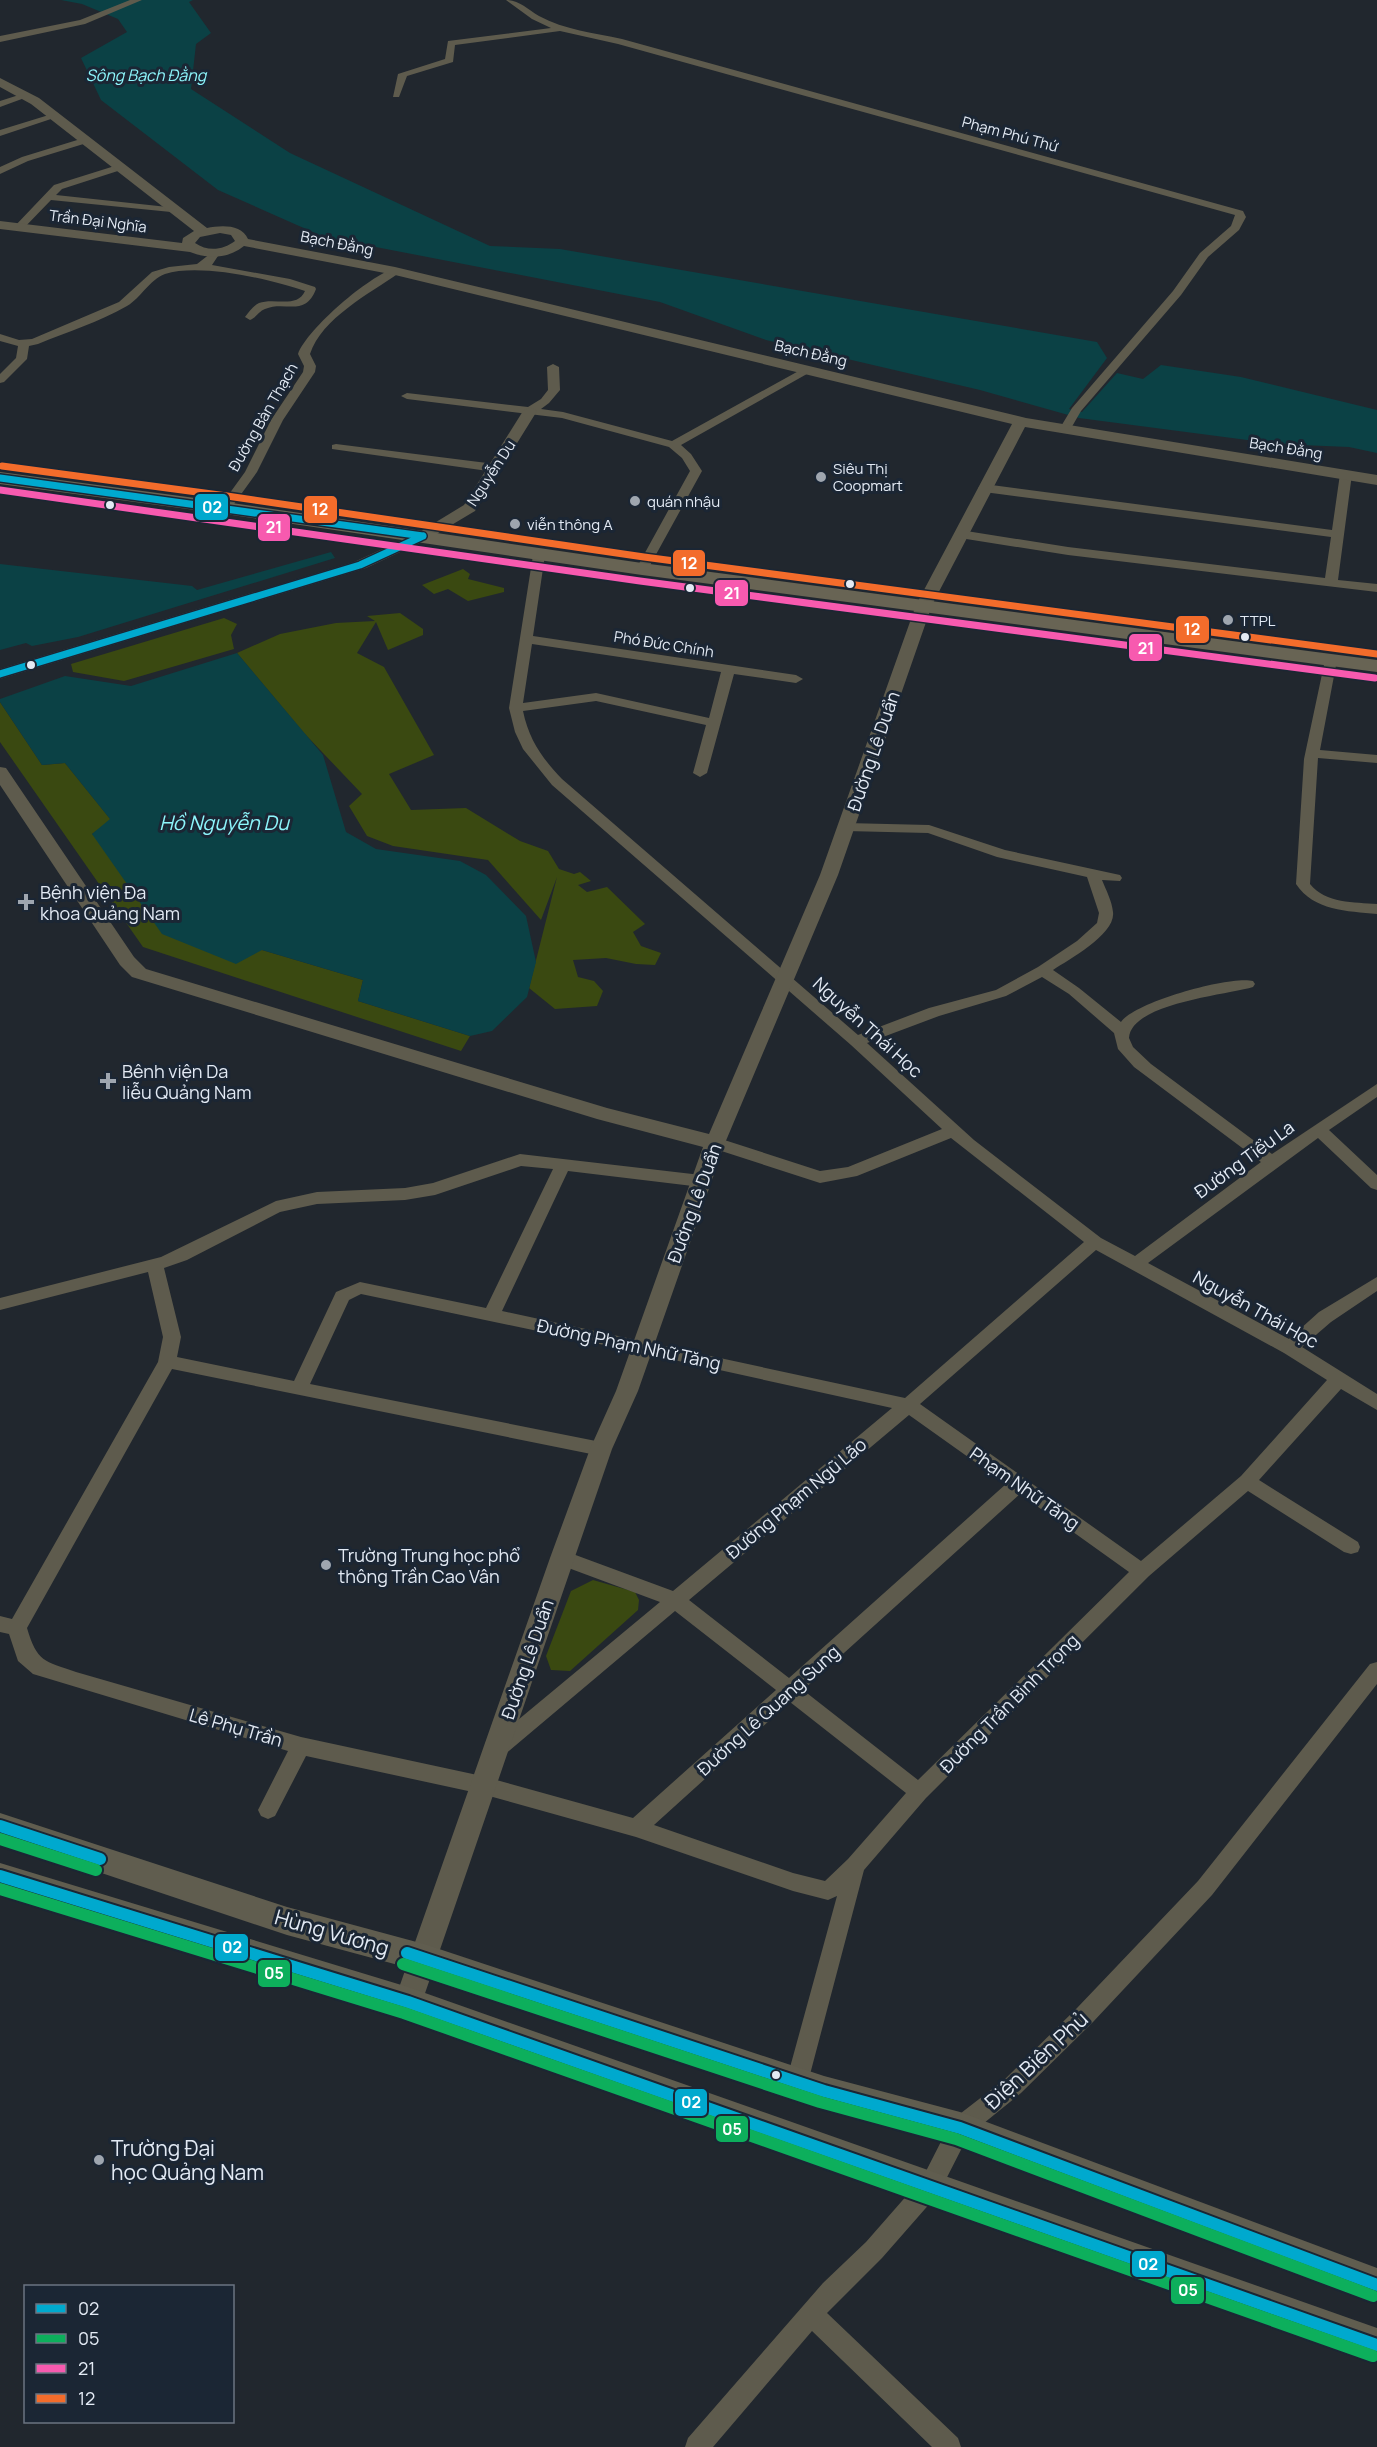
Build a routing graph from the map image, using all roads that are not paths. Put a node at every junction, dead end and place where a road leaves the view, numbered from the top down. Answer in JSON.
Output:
{"nodes":[{"id":1,"x":138,"y":0,"type":"edge"},
{"id":2,"x":510,"y":0,"type":"edge"},
{"id":3,"x":560,"y":30,"type":"junction"},
{"id":4,"x":0,"y":39,"type":"edge"},
{"id":5,"x":0,"y":82,"type":"edge"},
{"id":6,"x":396,"y":95,"type":"dead end"},
{"id":7,"x":25,"y":96,"type":"junction"},
{"id":8,"x":0,"y":104,"type":"edge"},
{"id":9,"x":55,"y":116,"type":"junction"},
{"id":10,"x":0,"y":133,"type":"edge"},
{"id":11,"x":87,"y":140,"type":"junction"},
{"id":12,"x":121,"y":166,"type":"junction"},
{"id":13,"x":0,"y":171,"type":"edge"},
{"id":14,"x":48,"y":197,"type":"junction"},
{"id":15,"x":177,"y":211,"type":"junction"},
{"id":16,"x":0,"y":225,"type":"edge"},
{"id":17,"x":18,"y":228,"type":"junction"},
{"id":18,"x":203,"y":231,"type":"junction"},
{"id":19,"x":241,"y":242,"type":"junction"},
{"id":20,"x":192,"y":248,"type":"junction"},
{"id":21,"x":215,"y":253,"type":"junction"},
{"id":22,"x":201,"y":266,"type":"junction"},
{"id":23,"x":395,"y":272,"type":"junction"},
{"id":24,"x":250,"y":317,"type":"dead end"},
{"id":25,"x":0,"y":336,"type":"edge"},
{"id":26,"x":24,"y":344,"type":"junction"},
{"id":27,"x":553,"y":367,"type":"dead end"},
{"id":28,"x":808,"y":370,"type":"junction"},
{"id":29,"x":0,"y":380,"type":"edge"},
{"id":30,"x":407,"y":396,"type":"dead end"},
{"id":31,"x":530,"y":411,"type":"junction"},
{"id":32,"x":1071,"y":419,"type":"junction"},
{"id":33,"x":1021,"y":421,"type":"junction"},
{"id":34,"x":673,"y":445,"type":"junction"},
{"id":35,"x":336,"y":447,"type":"dead end"},
{"id":36,"x":495,"y":468,"type":"junction"},
{"id":37,"x":1346,"y":474,"type":"junction"},
{"id":38,"x":0,"y":478,"type":"edge"},
{"id":39,"x":1377,"y":480,"type":"edge"},
{"id":40,"x":984,"y":488,"type":"junction"},
{"id":41,"x":225,"y":508,"type":"junction"},
{"id":42,"x":960,"y":534,"type":"junction"},
{"id":43,"x":1337,"y":534,"type":"junction"},
{"id":44,"x":423,"y":536,"type":"junction"},
{"id":45,"x":539,"y":555,"type":"junction"},
{"id":46,"x":642,"y":569,"type":"junction"},
{"id":47,"x":1331,"y":582,"type":"junction"},
{"id":48,"x":1377,"y":588,"type":"edge"},
{"id":49,"x":924,"y":605,"type":"junction"},
{"id":50,"x":527,"y":639,"type":"junction"},
{"id":51,"x":1331,"y":660,"type":"junction"},
{"id":52,"x":1377,"y":666,"type":"edge"},
{"id":53,"x":728,"y":671,"type":"junction"},
{"id":54,"x":0,"y":674,"type":"edge"},
{"id":55,"x":796,"y":679,"type":"dead end"},
{"id":56,"x":516,"y":708,"type":"junction"},
{"id":57,"x":715,"y":723,"type":"junction"},
{"id":58,"x":1312,"y":753,"type":"junction"},
{"id":59,"x":1377,"y":759,"type":"edge"},
{"id":60,"x":0,"y":772,"type":"edge"},
{"id":61,"x":700,"y":773,"type":"dead end"},
{"id":62,"x":846,"y":827,"type":"junction"},
{"id":63,"x":1094,"y":873,"type":"junction"},
{"id":64,"x":1116,"y":878,"type":"dead end"},
{"id":65,"x":1377,"y":909,"type":"edge"},
{"id":66,"x":1043,"y":970,"type":"junction"},
{"id":67,"x":784,"y":979,"type":"junction"},
{"id":68,"x":1248,"y":984,"type":"dead end"},
{"id":69,"x":1122,"y":1031,"type":"junction"},
{"id":70,"x":856,"y":1041,"type":"junction"},
{"id":71,"x":1377,"y":1089,"type":"edge"},
{"id":72,"x":1319,"y":1130,"type":"junction"},
{"id":73,"x":953,"y":1131,"type":"junction"},
{"id":74,"x":715,"y":1143,"type":"junction"},
{"id":75,"x":1272,"y":1162,"type":"junction"},
{"id":76,"x":563,"y":1165,"type":"junction"},
{"id":77,"x":701,"y":1181,"type":"junction"},
{"id":78,"x":1377,"y":1184,"type":"edge"},
{"id":79,"x":1095,"y":1242,"type":"junction"},
{"id":80,"x":155,"y":1264,"type":"junction"},
{"id":81,"x":1136,"y":1264,"type":"junction"},
{"id":82,"x":1377,"y":1283,"type":"edge"},
{"id":83,"x":0,"y":1304,"type":"edge"},
{"id":84,"x":491,"y":1315,"type":"junction"},
{"id":85,"x":642,"y":1347,"type":"junction"},
{"id":86,"x":1290,"y":1348,"type":"junction"},
{"id":87,"x":167,"y":1362,"type":"junction"},
{"id":88,"x":1339,"y":1379,"type":"junction"},
{"id":89,"x":299,"y":1389,"type":"junction"},
{"id":90,"x":1377,"y":1403,"type":"edge"},
{"id":91,"x":908,"y":1405,"type":"junction"},
{"id":92,"x":601,"y":1449,"type":"junction"},
{"id":93,"x":1247,"y":1480,"type":"junction"},
{"id":94,"x":1019,"y":1484,"type":"junction"},
{"id":95,"x":1351,"y":1547,"type":"dead end"},
{"id":96,"x":562,"y":1558,"type":"junction"},
{"id":97,"x":1142,"y":1571,"type":"junction"},
{"id":98,"x":674,"y":1599,"type":"junction"},
{"id":99,"x":9,"y":1626,"type":"edge"},
{"id":100,"x":1377,"y":1670,"type":"edge"},
{"id":101,"x":790,"y":1690,"type":"junction"},
{"id":102,"x":301,"y":1746,"type":"junction"},
{"id":103,"x":495,"y":1751,"type":"junction"},
{"id":104,"x":482,"y":1785,"type":"junction"},
{"id":105,"x":919,"y":1792,"type":"junction"},
{"id":106,"x":268,"y":1810,"type":"dead end"},
{"id":107,"x":0,"y":1826,"type":"edge"},
{"id":108,"x":636,"y":1828,"type":"junction"},
{"id":109,"x":855,"y":1866,"type":"junction"},
{"id":110,"x":0,"y":1876,"type":"edge"},
{"id":111,"x":424,"y":1958,"type":"junction"},
{"id":112,"x":408,"y":2002,"type":"junction"},
{"id":113,"x":797,"y":2082,"type":"junction"},
{"id":114,"x":960,"y":2128,"type":"junction"},
{"id":115,"x":931,"y":2185,"type":"junction"},
{"id":116,"x":1377,"y":2285,"type":"edge"},
{"id":117,"x":811,"y":2314,"type":"junction"},
{"id":118,"x":1377,"y":2345,"type":"edge"},
{"id":119,"x":697,"y":2447,"type":"edge"},
{"id":120,"x":949,"y":2447,"type":"edge"}],
"edges":[{"from":1,"to":4,"type":"street"},
{"from":2,"to":3,"type":"street","name":"Phạm Phú Thứ"},
{"from":3,"to":6,"type":"street"},
{"from":3,"to":32,"type":"street","name":"Phạm Phú Thứ"},
{"from":5,"to":7,"type":"street"},
{"from":7,"to":8,"type":"street"},
{"from":7,"to":9,"type":"street"},
{"from":9,"to":10,"type":"street"},
{"from":9,"to":11,"type":"street"},
{"from":11,"to":12,"type":"street"},
{"from":11,"to":13,"type":"street"},
{"from":12,"to":14,"type":"street"},
{"from":12,"to":15,"type":"street"},
{"from":14,"to":15,"type":"street"},
{"from":14,"to":17,"type":"street"},
{"from":15,"to":18,"type":"street"},
{"from":16,"to":17,"type":"street","name":"Trần Đại Nghĩa"},
{"from":17,"to":20,"type":"street","name":"Trần Đại Nghĩa"},
{"from":18,"to":19,"type":"street"},
{"from":18,"to":20,"type":"street"},
{"from":19,"to":21,"type":"street"},
{"from":19,"to":23,"type":"street","name":"Bạch Đằng"},
{"from":20,"to":21,"type":"street","name":"Trần Đại Nghĩa"},
{"from":21,"to":22,"type":"street"},
{"from":22,"to":24,"type":"street"},
{"from":22,"to":26,"type":"street"},
{"from":23,"to":28,"type":"street","name":"Bạch Đằng"},
{"from":23,"to":41,"type":"street","name":"Đường Bàn Thạch"},
{"from":25,"to":26,"type":"street"},
{"from":26,"to":29,"type":"street"},
{"from":27,"to":31,"type":"street"},
{"from":28,"to":33,"type":"street","name":"Bạch Đằng"},
{"from":28,"to":34,"type":"street"},
{"from":30,"to":31,"type":"street"},
{"from":31,"to":34,"type":"street"},
{"from":31,"to":36,"type":"street","name":"Nguyễn Du"},
{"from":32,"to":33,"type":"street","name":"Bạch Đằng"},
{"from":32,"to":37,"type":"street","name":"Bạch Đằng"},
{"from":33,"to":40,"type":"street","name":"Đường Lê Duẩn"},
{"from":34,"to":46,"type":"street"},
{"from":35,"to":36,"type":"street"},
{"from":36,"to":44,"type":"street","name":"Nguyễn Du"},
{"from":37,"to":39,"type":"street","name":"Bạch Đằng"},
{"from":37,"to":43,"type":"street"},
{"from":38,"to":41,"type":"main road"},
{"from":40,"to":42,"type":"street","name":"Đường Lê Duẩn"},
{"from":40,"to":43,"type":"street"},
{"from":41,"to":44,"type":"main road"},
{"from":42,"to":47,"type":"street"},
{"from":42,"to":49,"type":"street","name":"Đường Lê Duẩn"},
{"from":43,"to":47,"type":"street"},
{"from":44,"to":45,"type":"main road"},
{"from":44,"to":54,"type":"street","name":"Nguyễn Du"},
{"from":45,"to":46,"type":"main road"},
{"from":45,"to":50,"type":"street","name":"Nguyễn Thái Học"},
{"from":46,"to":49,"type":"main road"},
{"from":47,"to":48,"type":"street"},
{"from":49,"to":51,"type":"main road"},
{"from":49,"to":62,"type":"street","name":"Đường Lê Duẩn"},
{"from":50,"to":53,"type":"street","name":"Phó Đức Chính"},
{"from":50,"to":56,"type":"street","name":"Nguyễn Thái Học"},
{"from":51,"to":52,"type":"main road"},
{"from":51,"to":58,"type":"street"},
{"from":53,"to":55,"type":"street","name":"Phó Đức Chính"},
{"from":53,"to":57,"type":"street"},
{"from":56,"to":57,"type":"street"},
{"from":56,"to":67,"type":"street","name":"Nguyễn Thái Học"},
{"from":57,"to":61,"type":"street"},
{"from":58,"to":59,"type":"street"},
{"from":58,"to":65,"type":"street"},
{"from":60,"to":74,"type":"street"},
{"from":62,"to":63,"type":"street"},
{"from":62,"to":67,"type":"street","name":"Đường Lê Duẩn"},
{"from":63,"to":64,"type":"street"},
{"from":63,"to":66,"type":"street"},
{"from":66,"to":69,"type":"street"},
{"from":66,"to":70,"type":"street"},
{"from":67,"to":70,"type":"street","name":"Nguyễn Thái Học"},
{"from":67,"to":74,"type":"street","name":"Đường Lê Duẩn"},
{"from":68,"to":69,"type":"street"},
{"from":69,"to":75,"type":"street"},
{"from":70,"to":73,"type":"street","name":"Nguyễn Thái Học"},
{"from":71,"to":72,"type":"street","name":"Đường Tiểu La"},
{"from":72,"to":75,"type":"street","name":"Đường Tiểu La"},
{"from":72,"to":78,"type":"street"},
{"from":73,"to":74,"type":"street"},
{"from":73,"to":79,"type":"street","name":"Nguyễn Thái Học"},
{"from":74,"to":77,"type":"street","name":"Đường Lê Duẩn"},
{"from":75,"to":81,"type":"street","name":"Đường Tiểu La"},
{"from":76,"to":77,"type":"street"},
{"from":76,"to":80,"type":"street"},
{"from":76,"to":84,"type":"street"},
{"from":77,"to":85,"type":"street","name":"Đường Lê Duẩn"},
{"from":79,"to":81,"type":"street","name":"Nguyễn Thái Học"},
{"from":79,"to":91,"type":"street","name":"Đường Phạm Ngũ Lão"},
{"from":80,"to":83,"type":"street"},
{"from":80,"to":87,"type":"street"},
{"from":81,"to":86,"type":"street","name":"Nguyễn Thái Học"},
{"from":82,"to":86,"type":"street"},
{"from":84,"to":85,"type":"street","name":"Đường Phạm Nhữ Tăng"},
{"from":84,"to":89,"type":"street","name":"Đường Phạm Nhữ Tăng"},
{"from":85,"to":91,"type":"street","name":"Đường Phạm Nhữ Tăng"},
{"from":85,"to":92,"type":"street","name":"Đường Lê Duẩn"},
{"from":86,"to":88,"type":"street","name":"Nguyễn Thái Học"},
{"from":87,"to":89,"type":"street"},
{"from":87,"to":99,"type":"street"},
{"from":88,"to":90,"type":"street","name":"Nguyễn Thái Học"},
{"from":88,"to":93,"type":"street","name":"Đường Trần Bình Trọng"},
{"from":89,"to":92,"type":"street"},
{"from":91,"to":94,"type":"street","name":"Phạm Nhữ Tăng"},
{"from":91,"to":98,"type":"street","name":"Đường Phạm Ngũ Lão"},
{"from":92,"to":96,"type":"street","name":"Đường Lê Duẩn"},
{"from":93,"to":95,"type":"street"},
{"from":93,"to":97,"type":"street","name":"Đường Trần Bình Trọng"},
{"from":94,"to":97,"type":"street","name":"Phạm Nhữ Tăng"},
{"from":94,"to":101,"type":"street","name":"Đường Lê Quang Sung"},
{"from":96,"to":98,"type":"street"},
{"from":96,"to":103,"type":"street","name":"Đường Lê Duẩn"},
{"from":97,"to":105,"type":"street","name":"Đường Trần Bình Trọng"},
{"from":98,"to":101,"type":"street"},
{"from":98,"to":103,"type":"street","name":"Đường Phạm Ngũ Lão"},
{"from":99,"to":102,"type":"street","name":"Lê Phụ Trần"},
{"from":100,"to":114,"type":"street","name":"Điện Biên Phủ"},
{"from":101,"to":105,"type":"street"},
{"from":101,"to":108,"type":"street","name":"Đường Lê Quang Sung"},
{"from":102,"to":104,"type":"street","name":"Lê Phụ Trần"},
{"from":102,"to":106,"type":"street"},
{"from":103,"to":104,"type":"street","name":"Đường Lê Duẩn"},
{"from":104,"to":108,"type":"street"},
{"from":104,"to":111,"type":"street","name":"Đường Lê Duẩn"},
{"from":105,"to":109,"type":"street","name":"Đường Trần Bình Trọng"},
{"from":107,"to":111,"type":"main road","name":"Hùng Vương"},
{"from":108,"to":109,"type":"street","name":"Đường Trần Bình Trọng"},
{"from":109,"to":113,"type":"street"},
{"from":110,"to":112,"type":"main road"},
{"from":111,"to":112,"type":"street","name":"Đường Lê Duẩn"},
{"from":111,"to":113,"type":"main road","name":"Hùng Vương"},
{"from":112,"to":115,"type":"main road"},
{"from":113,"to":114,"type":"main road","name":"Hùng Vương"},
{"from":114,"to":115,"type":"street","name":"Điện Biên Phủ"},
{"from":114,"to":116,"type":"main road","name":"Hùng Vương"},
{"from":115,"to":117,"type":"street","name":"Điện Biên Phủ"},
{"from":115,"to":118,"type":"main road"},
{"from":117,"to":119,"type":"street","name":"Điện Biên Phủ"},
{"from":117,"to":120,"type":"street"}]}
